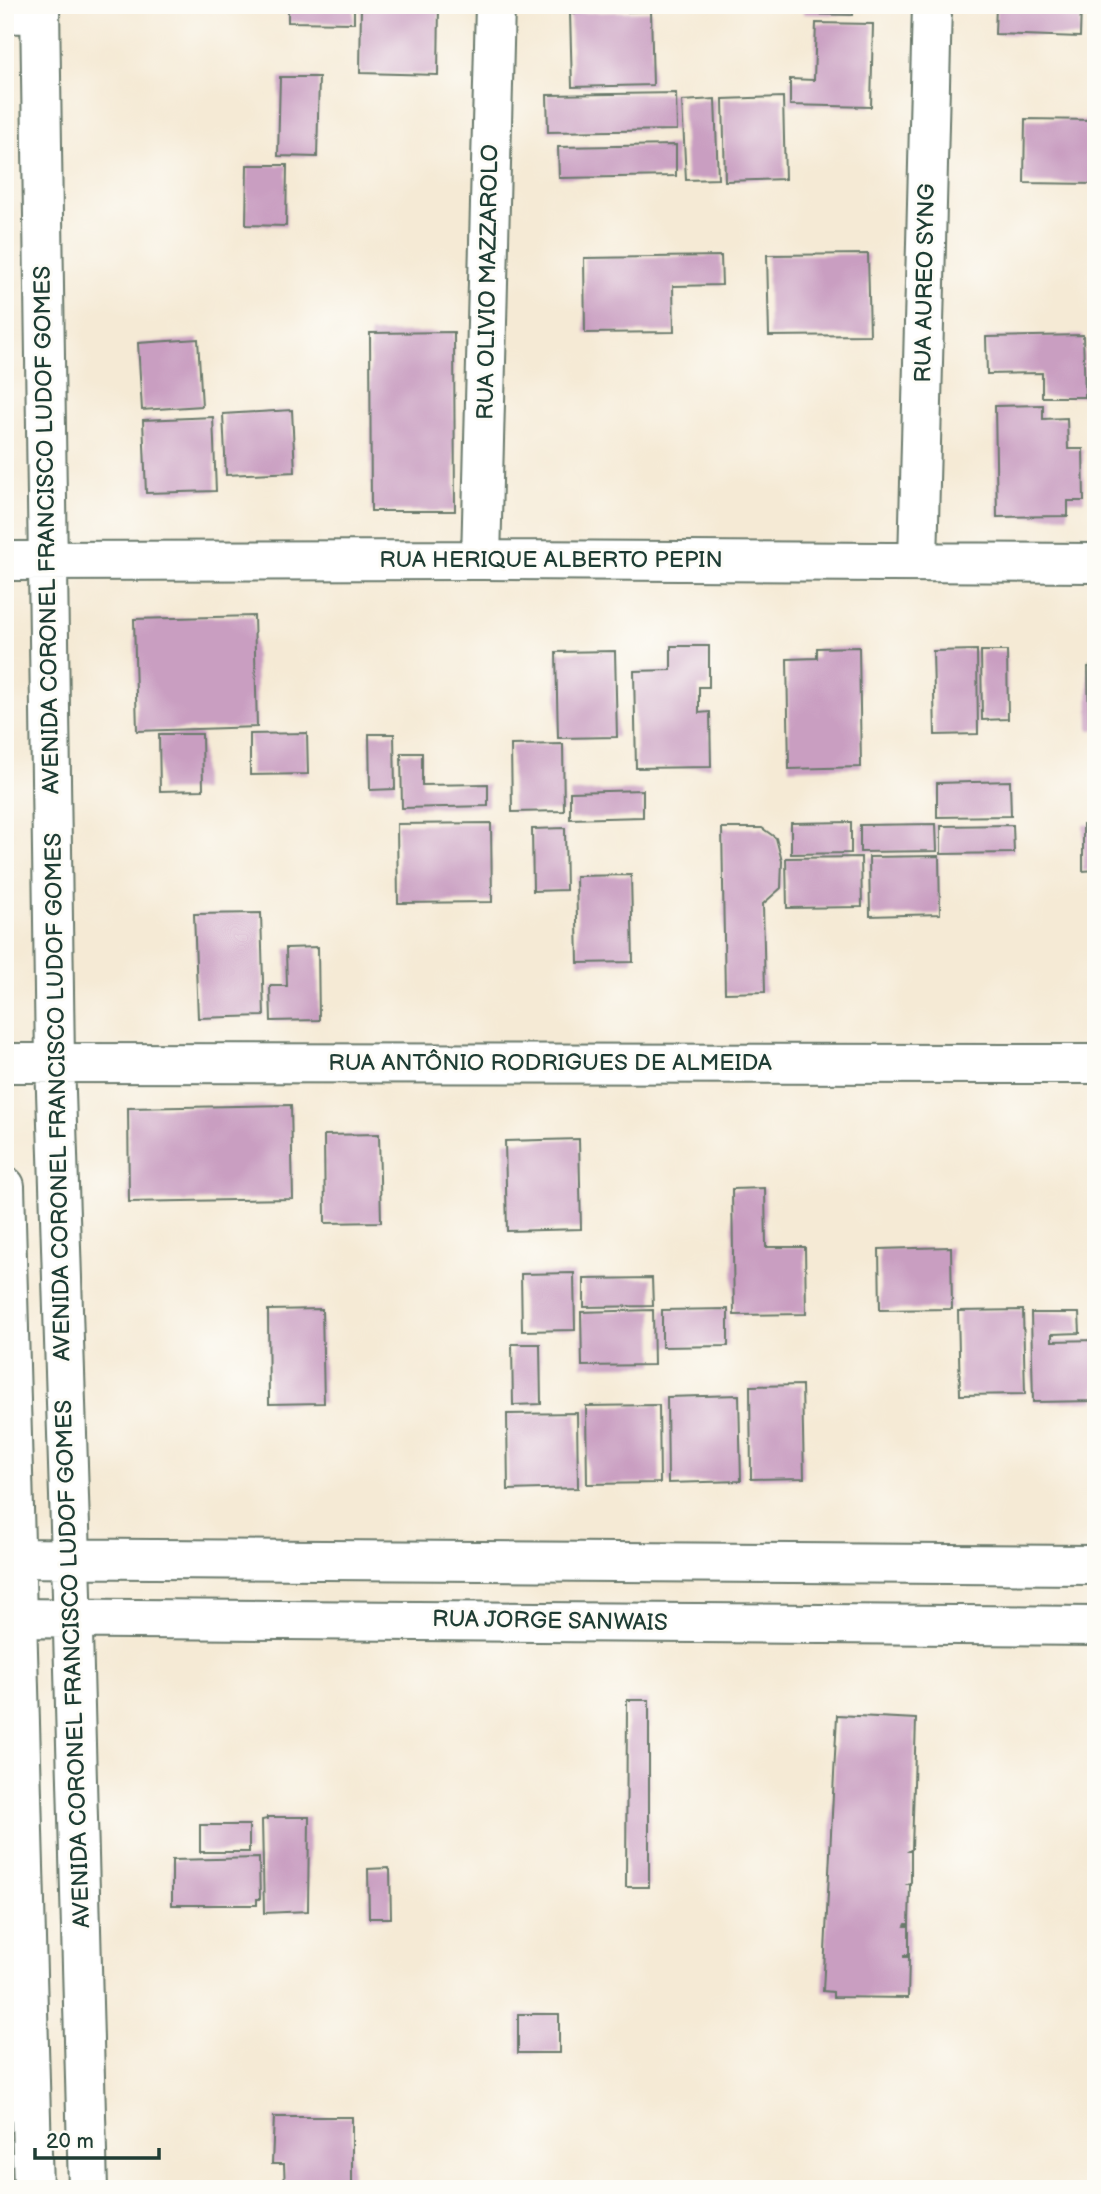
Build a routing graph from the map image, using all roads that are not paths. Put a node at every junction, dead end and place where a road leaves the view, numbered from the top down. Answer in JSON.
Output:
{"nodes":[{"id":1,"x":495,"y":5,"type":"edge"},
{"id":2,"x":932,"y":5,"type":"edge"},
{"id":3,"x":28,"y":11,"type":"edge"},
{"id":4,"x":481,"y":560,"type":"junction"},
{"id":5,"x":5,"y":561,"type":"edge"},
{"id":6,"x":48,"y":561,"type":"junction"},
{"id":7,"x":918,"y":562,"type":"junction"},
{"id":8,"x":1096,"y":563,"type":"edge"},
{"id":9,"x":55,"y":1061,"type":"junction"},
{"id":10,"x":5,"y":1063,"type":"edge"},
{"id":11,"x":1096,"y":1064,"type":"edge"},
{"id":12,"x":5,"y":1186,"type":"edge"},
{"id":13,"x":11,"y":1558,"type":"edge"},
{"id":14,"x":71,"y":1558,"type":"junction"},
{"id":15,"x":1096,"y":1566,"type":"edge"},
{"id":16,"x":72,"y":1617,"type":"junction"},
{"id":17,"x":11,"y":1618,"type":"edge"},
{"id":18,"x":1096,"y":1626,"type":"edge"},
{"id":19,"x":33,"y":2189,"type":"edge"},
{"id":20,"x":88,"y":2189,"type":"edge"}],
"edges":[{"from":1,"to":4,"type":"street","name":"RUA OLIVIO MAZZAROLO"},
{"from":2,"to":7,"type":"street","name":"RUA AUREO SYNG"},
{"from":3,"to":6,"type":"street","name":"AVENIDA CORONEL FRANCISCO LUDOF GOMES"},
{"from":4,"to":6,"type":"street","name":"RUA HERIQUE ALBERTO PEPIN"},
{"from":4,"to":7,"type":"street","name":"RUA HERIQUE ALBERTO PEPIN"},
{"from":5,"to":6,"type":"street","name":"RUA HERIQUE ALBERTO PEPIN"},
{"from":6,"to":9,"type":"street","name":"AVENIDA CORONEL FRANCISCO LUDOF GOMES"},
{"from":7,"to":8,"type":"street","name":"RUA HERIQUE ALBERTO PEPIN"},
{"from":9,"to":10,"type":"street","name":"RUA ANTÔNIO RODRIGUES DE ALMEIDA"},
{"from":9,"to":11,"type":"street","name":"RUA ANTÔNIO RODRIGUES DE ALMEIDA"},
{"from":9,"to":14,"type":"street","name":"AVENIDA CORONEL FRANCISCO LUDOF GOMES"},
{"from":12,"to":13,"type":"street"},
{"from":13,"to":14,"type":"street"},
{"from":13,"to":17,"type":"street"},
{"from":14,"to":15,"type":"street"},
{"from":14,"to":16,"type":"street","name":"AVENIDA CORONEL FRANCISCO LUDOF GOMES"},
{"from":16,"to":17,"type":"street","name":"RUA JORGE SANWAIS"},
{"from":16,"to":18,"type":"street","name":"RUA JORGE SANWAIS"},
{"from":16,"to":20,"type":"street","name":"AVENIDA CORONEL FRANCISCO LUDOF GOMES"},
{"from":17,"to":19,"type":"street"}]}
